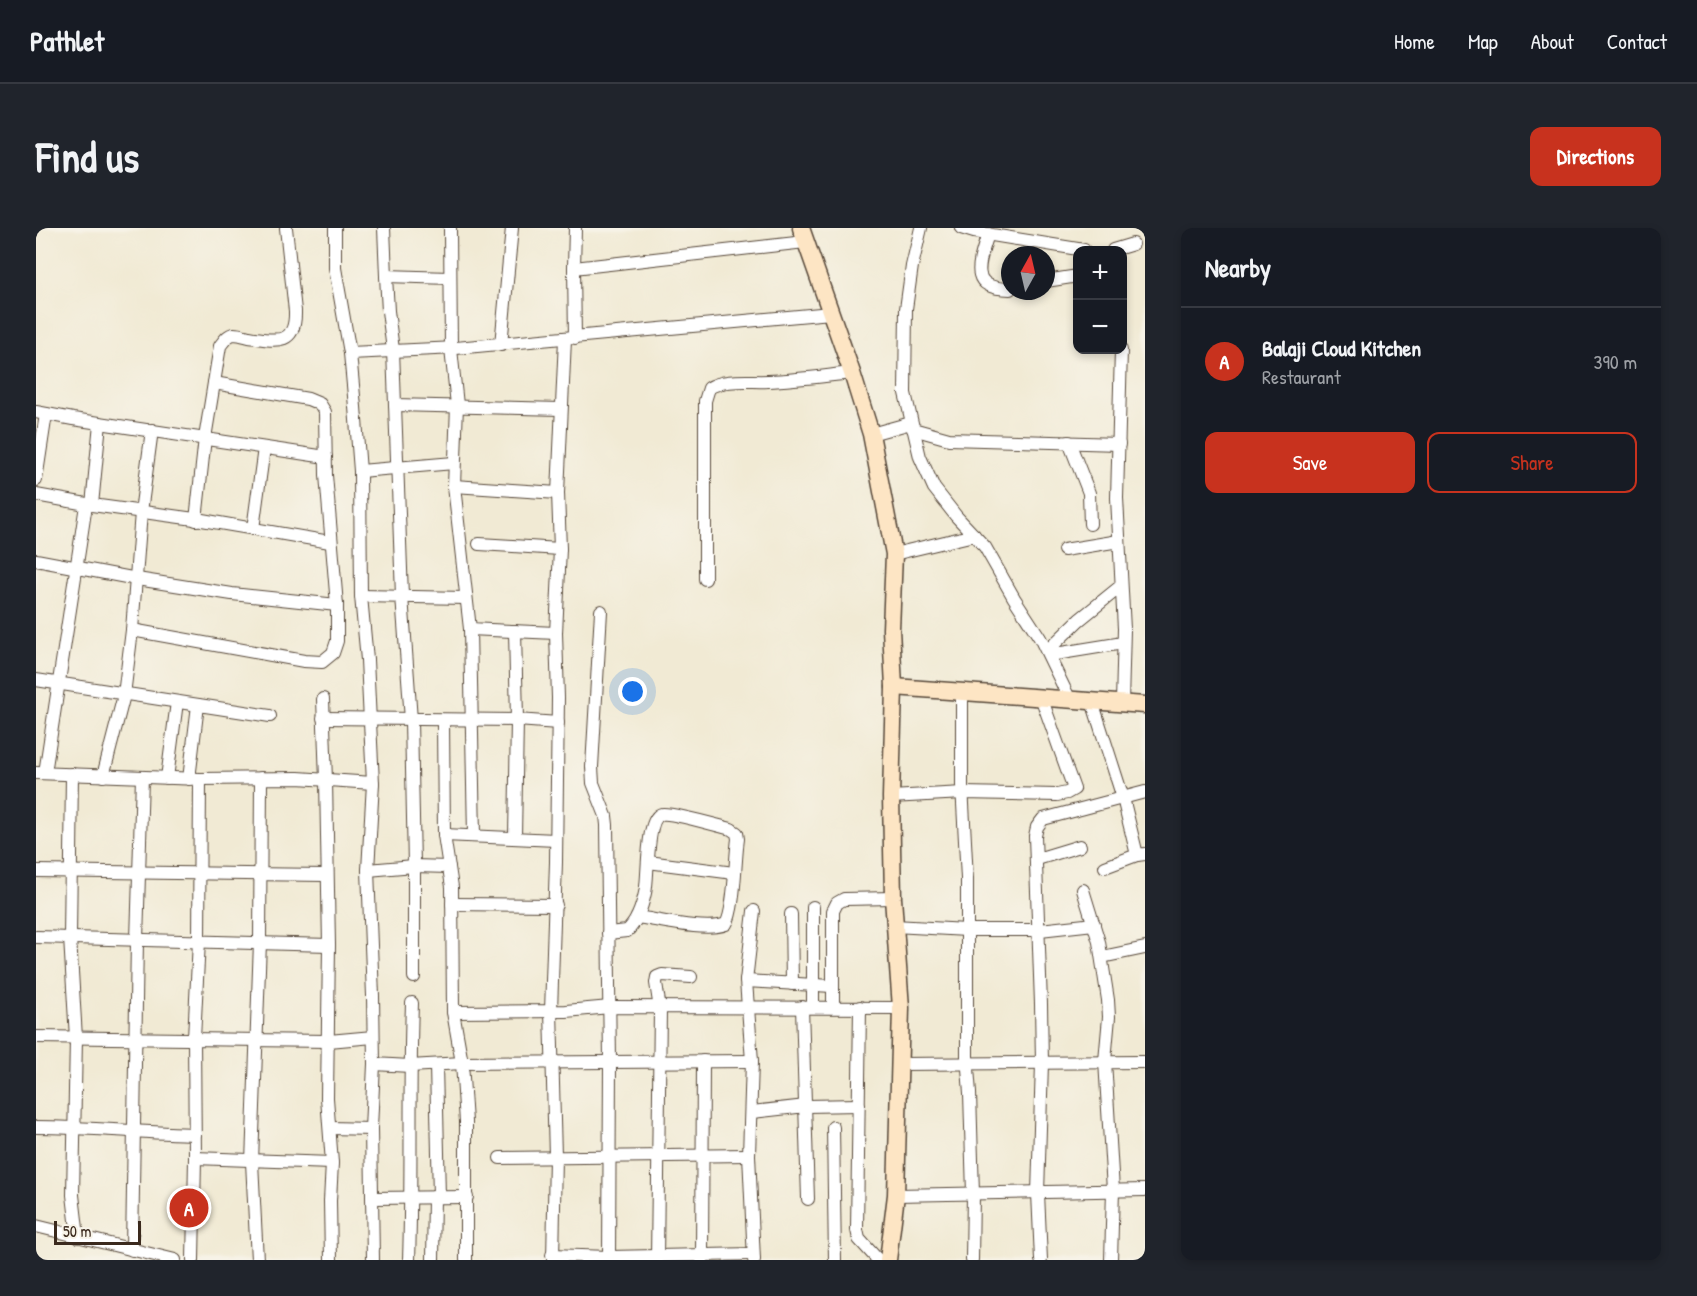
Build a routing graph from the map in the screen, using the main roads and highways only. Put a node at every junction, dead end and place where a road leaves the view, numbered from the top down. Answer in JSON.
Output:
{"nodes":[{"id":1,"x":803,"y":235,"type":"edge"},
{"id":2,"x":894,"y":687,"type":"junction"},
{"id":3,"x":1145,"y":705,"type":"edge"},
{"id":4,"x":878,"y":1259,"type":"edge"}],
"edges":[{"from":1,"to":2,"type":"main road"},
{"from":2,"to":3,"type":"main road"},
{"from":2,"to":4,"type":"main road"}]}
